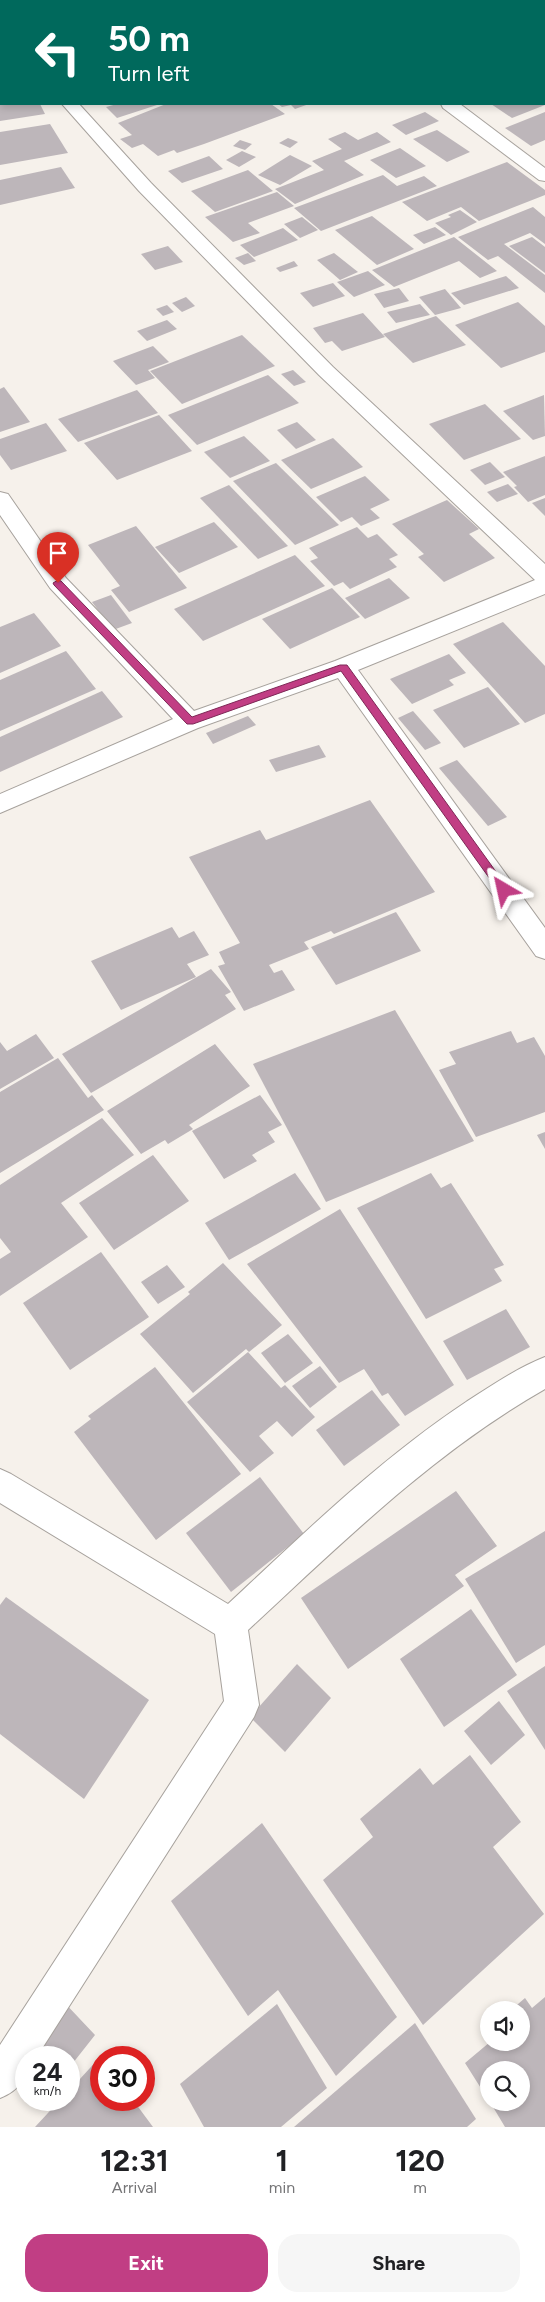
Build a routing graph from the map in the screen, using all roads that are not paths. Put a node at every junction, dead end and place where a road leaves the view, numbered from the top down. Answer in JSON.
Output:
{"nodes":[{"id":1,"x":71,"y":105,"type":"edge"},
{"id":2,"x":450,"y":105,"type":"edge"},
{"id":3,"x":545,"y":176,"type":"edge"},
{"id":4,"x":0,"y":499,"type":"edge"},
{"id":5,"x":545,"y":577,"type":"edge"},
{"id":6,"x":545,"y":585,"type":"edge"},
{"id":7,"x":343,"y":667,"type":"junction"},
{"id":8,"x":190,"y":722,"type":"junction"},
{"id":9,"x":0,"y":804,"type":"edge"},
{"id":10,"x":545,"y":948,"type":"edge"},
{"id":11,"x":545,"y":1372,"type":"edge"},
{"id":12,"x":0,"y":1485,"type":"edge"},
{"id":13,"x":230,"y":1624,"type":"junction"},
{"id":14,"x":0,"y":2079,"type":"edge"}],
"edges":[{"from":1,"to":5,"type":"street"},
{"from":2,"to":3,"type":"street"},
{"from":4,"to":8,"type":"street"},
{"from":6,"to":7,"type":"street"},
{"from":7,"to":8,"type":"street"},
{"from":7,"to":10,"type":"street"},
{"from":8,"to":9,"type":"street"},
{"from":11,"to":13,"type":"street"},
{"from":12,"to":13,"type":"street"},
{"from":13,"to":14,"type":"street"}]}
